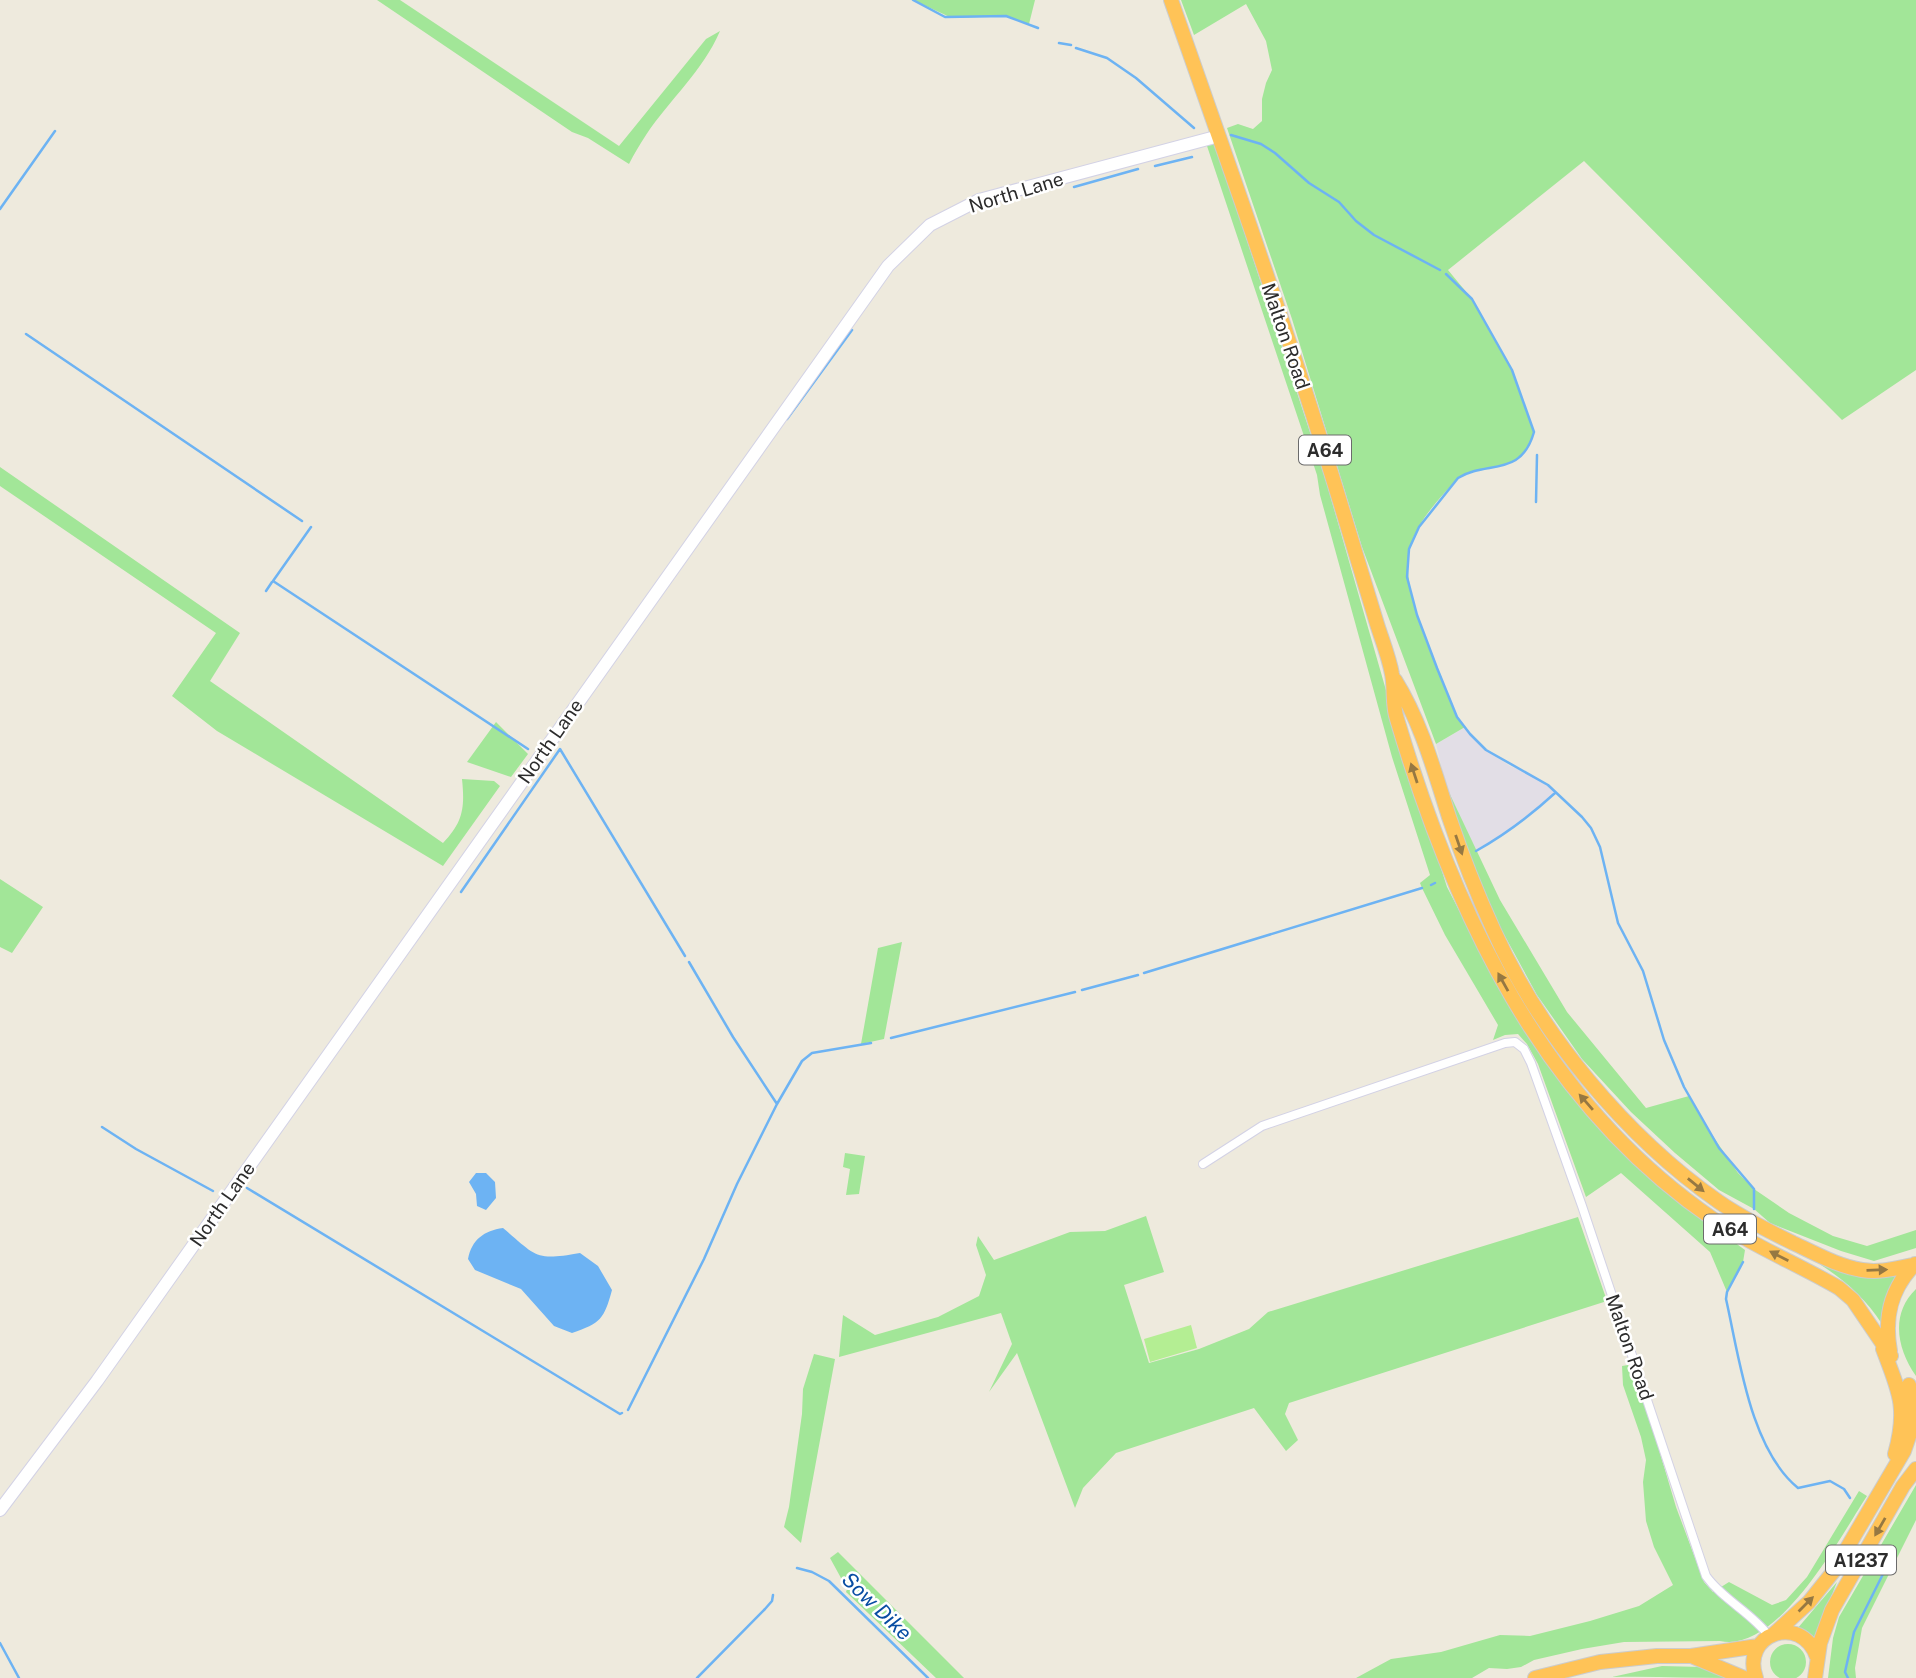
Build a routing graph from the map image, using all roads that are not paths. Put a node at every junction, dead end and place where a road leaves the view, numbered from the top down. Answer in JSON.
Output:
{"nodes":[{"id":1,"x":1171,"y":0,"type":"edge"},
{"id":2,"x":1219,"y":136,"type":"junction"},
{"id":3,"x":1393,"y":676,"type":"junction"},
{"id":4,"x":1203,"y":1164,"type":"dead end"},
{"id":5,"x":1915,"y":1264,"type":"edge"},
{"id":6,"x":1879,"y":1338,"type":"junction"},
{"id":7,"x":1891,"y":1356,"type":"junction"},
{"id":8,"x":1913,"y":1388,"type":"edge"},
{"id":9,"x":1916,"y":1469,"type":"edge"},
{"id":10,"x":1886,"y":1482,"type":"junction"},
{"id":11,"x":0,"y":1510,"type":"edge"},
{"id":12,"x":1767,"y":1639,"type":"junction"},
{"id":13,"x":1691,"y":1656,"type":"junction"},
{"id":14,"x":1817,"y":1657,"type":"junction"},
{"id":15,"x":1535,"y":1678,"type":"edge"},
{"id":16,"x":1744,"y":1678,"type":"edge"},
{"id":17,"x":1756,"y":1678,"type":"edge"},
{"id":18,"x":1815,"y":1678,"type":"edge"}],
"edges":[{"from":1,"to":2,"type":"highway","name":"Malton Road","number":"A64"},
{"from":2,"to":3,"type":"highway","name":"Malton Road","number":"A64"},
{"from":2,"to":11,"type":"street","name":"North Lane"},
{"from":3,"to":5,"type":"highway","name":"Malton Road","number":"A64","one_way":true},
{"from":6,"to":3,"type":"highway","name":"Malton Road","number":"A64","one_way":true},
{"from":4,"to":12,"type":"street","name":"Malton Road"},
{"from":5,"to":7,"type":"highway"},
{"from":6,"to":7,"type":"highway","number":"A64"},
{"from":6,"to":10,"type":"highway","number":"A64"},
{"from":7,"to":8,"type":"highway"},
{"from":8,"to":10,"type":"highway","number":"A1237"},
{"from":9,"to":14,"type":"highway","number":"A1237","one_way":true},
{"from":12,"to":10,"type":"highway","number":"A1237","one_way":true},
{"from":12,"to":13,"type":"highway"},
{"from":12,"to":14,"type":"highway"},
{"from":12,"to":17,"type":"highway"},
{"from":13,"to":15,"type":"highway"},
{"from":13,"to":16,"type":"highway"},
{"from":14,"to":18,"type":"highway"}]}
